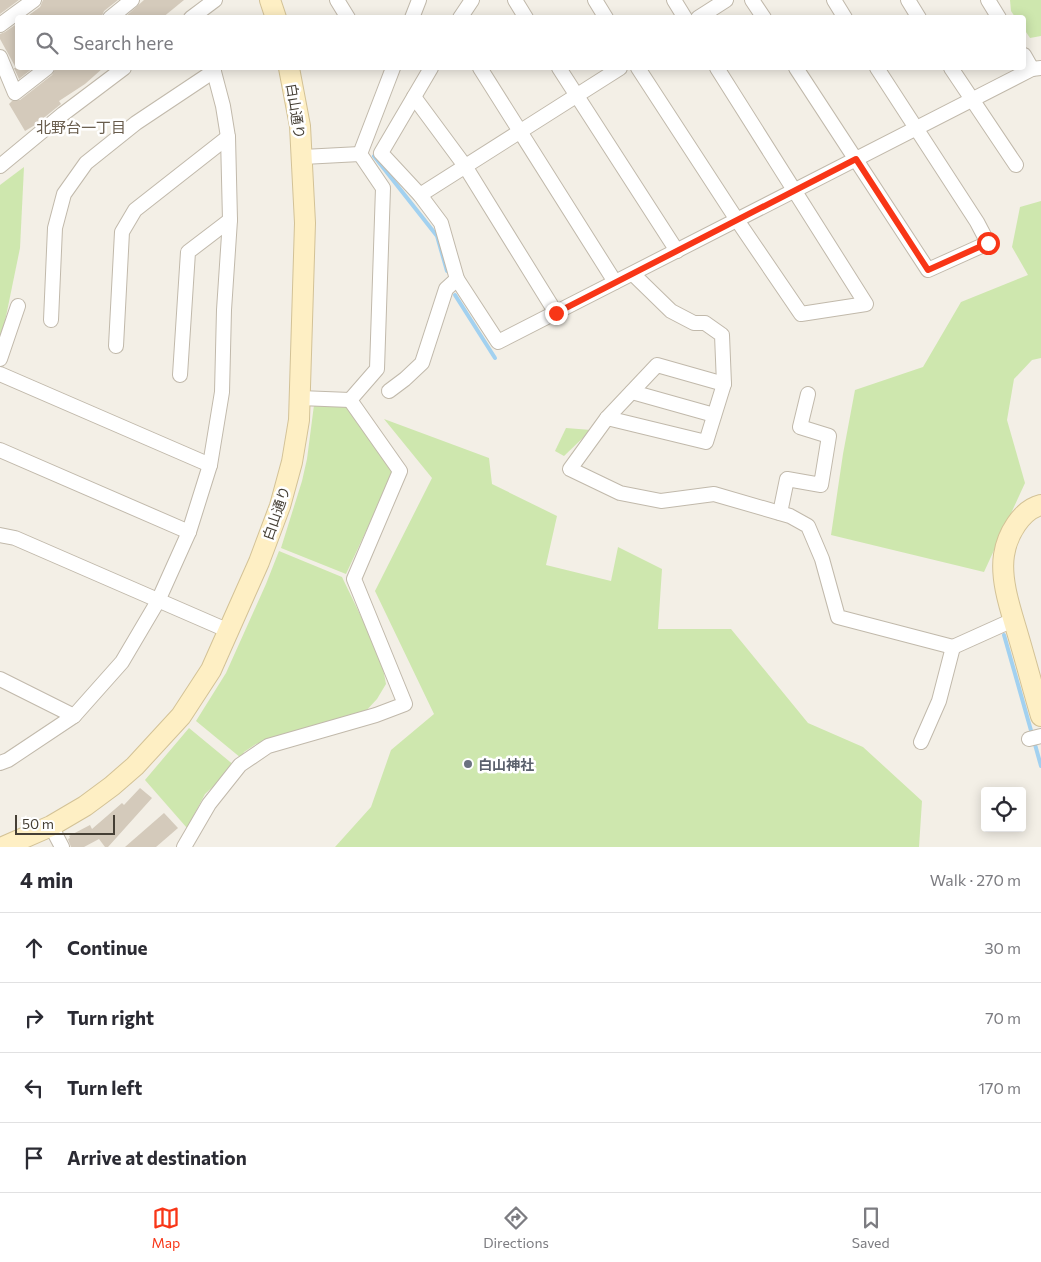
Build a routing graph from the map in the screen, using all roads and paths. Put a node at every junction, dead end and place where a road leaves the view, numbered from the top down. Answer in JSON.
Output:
{"nodes":[{"id":1,"x":34,"y":0,"type":"edge"},
{"id":2,"x":132,"y":0,"type":"edge"},
{"id":3,"x":215,"y":0,"type":"edge"},
{"id":4,"x":270,"y":0,"type":"edge"},
{"id":5,"x":337,"y":0,"type":"edge"},
{"id":6,"x":472,"y":0,"type":"edge"},
{"id":7,"x":515,"y":0,"type":"edge"},
{"id":8,"x":595,"y":0,"type":"edge"},
{"id":9,"x":674,"y":0,"type":"edge"},
{"id":10,"x":726,"y":0,"type":"edge"},
{"id":11,"x":752,"y":0,"type":"edge"},
{"id":12,"x":834,"y":0,"type":"edge"},
{"id":13,"x":908,"y":0,"type":"edge"},
{"id":14,"x":988,"y":0,"type":"edge"},
{"id":15,"x":195,"y":12,"type":"edge"},
{"id":16,"x":114,"y":15,"type":"edge"},
{"id":17,"x":275,"y":15,"type":"edge"},
{"id":18,"x":346,"y":15,"type":"edge"},
{"id":19,"x":462,"y":15,"type":"edge"},
{"id":20,"x":524,"y":15,"type":"edge"},
{"id":21,"x":604,"y":15,"type":"edge"},
{"id":22,"x":683,"y":15,"type":"edge"},
{"id":23,"x":703,"y":15,"type":"edge"},
{"id":24,"x":762,"y":15,"type":"edge"},
{"id":25,"x":843,"y":15,"type":"edge"},
{"id":26,"x":917,"y":15,"type":"edge"},
{"id":27,"x":997,"y":15,"type":"edge"},
{"id":28,"x":0,"y":25,"type":"edge"},
{"id":29,"x":0,"y":58,"type":"edge"},
{"id":30,"x":1026,"y":58,"type":"edge"},
{"id":31,"x":1037,"y":69,"type":"edge"},
{"id":32,"x":44,"y":70,"type":"edge"},
{"id":33,"x":121,"y":70,"type":"edge"},
{"id":34,"x":212,"y":70,"type":"edge"},
{"id":35,"x":213,"y":70,"type":"edge"},
{"id":36,"x":289,"y":70,"type":"edge"},
{"id":37,"x":430,"y":70,"type":"edge"},
{"id":38,"x":481,"y":70,"type":"edge"},
{"id":39,"x":560,"y":70,"type":"edge"},
{"id":40,"x":617,"y":70,"type":"edge"},
{"id":41,"x":639,"y":70,"type":"edge"},
{"id":42,"x":718,"y":70,"type":"edge"},
{"id":43,"x":797,"y":70,"type":"edge"},
{"id":44,"x":879,"y":70,"type":"edge"},
{"id":45,"x":952,"y":70,"type":"edge"},
{"id":46,"x":390,"y":74,"type":"edge"},
{"id":47,"x":576,"y":95,"type":"junction"},
{"id":48,"x":414,"y":97,"type":"junction"},
{"id":49,"x":971,"y":100,"type":"junction"},
{"id":50,"x":916,"y":128,"type":"junction"},
{"id":51,"x":520,"y":131,"type":"junction"},
{"id":52,"x":228,"y":137,"type":"junction"},
{"id":53,"x":360,"y":154,"type":"junction"},
{"id":54,"x":303,"y":158,"type":"junction"},
{"id":55,"x":856,"y":159,"type":"junction"},
{"id":56,"x":1016,"y":165,"type":"dead end"},
{"id":57,"x":0,"y":166,"type":"edge"},
{"id":58,"x":465,"y":166,"type":"junction"},
{"id":59,"x":795,"y":191,"type":"junction"},
{"id":60,"x":420,"y":195,"type":"junction"},
{"id":61,"x":230,"y":220,"type":"junction"},
{"id":62,"x":737,"y":220,"type":"junction"},
{"id":63,"x":678,"y":250,"type":"junction"},
{"id":64,"x":633,"y":274,"type":"junction"},
{"id":65,"x":457,"y":280,"type":"junction"},
{"id":66,"x":615,"y":282,"type":"junction"},
{"id":67,"x":18,"y":306,"type":"dead end"},
{"id":68,"x":556,"y":313,"type":"junction"},
{"id":69,"x":51,"y":320,"type":"dead end"},
{"id":70,"x":116,"y":346,"type":"dead end"},
{"id":71,"x":0,"y":358,"type":"edge"},
{"id":72,"x":0,"y":374,"type":"edge"},
{"id":73,"x":180,"y":374,"type":"dead end"},
{"id":74,"x":724,"y":384,"type":"junction"},
{"id":75,"x":389,"y":391,"type":"dead end"},
{"id":76,"x":632,"y":392,"type":"junction"},
{"id":77,"x":808,"y":394,"type":"dead end"},
{"id":78,"x":300,"y":398,"type":"junction"},
{"id":79,"x":350,"y":400,"type":"junction"},
{"id":80,"x":714,"y":415,"type":"junction"},
{"id":81,"x":607,"y":418,"type":"junction"},
{"id":82,"x":0,"y":450,"type":"edge"},
{"id":83,"x":210,"y":465,"type":"junction"},
{"id":84,"x":1041,"y":505,"type":"edge"},
{"id":85,"x":780,"y":513,"type":"junction"},
{"id":86,"x":188,"y":532,"type":"junction"},
{"id":87,"x":0,"y":535,"type":"edge"},
{"id":88,"x":158,"y":601,"type":"junction"},
{"id":89,"x":1013,"y":620,"type":"junction"},
{"id":90,"x":229,"y":631,"type":"junction"},
{"id":91,"x":953,"y":647,"type":"junction"},
{"id":92,"x":0,"y":679,"type":"edge"},
{"id":93,"x":74,"y":716,"type":"junction"},
{"id":94,"x":1041,"y":716,"type":"edge"},
{"id":95,"x":921,"y":742,"type":"dead end"},
{"id":96,"x":0,"y":763,"type":"edge"},
{"id":97,"x":51,"y":826,"type":"junction"},
{"id":98,"x":3,"y":847,"type":"edge"},
{"id":99,"x":62,"y":847,"type":"edge"},
{"id":100,"x":184,"y":847,"type":"edge"}],
"edges":[{"from":1,"to":28,"type":"street"},
{"from":2,"to":16,"type":"street"},
{"from":3,"to":15,"type":"street"},
{"from":4,"to":17,"type":"street"},
{"from":5,"to":18,"type":"street"},
{"from":6,"to":19,"type":"street"},
{"from":7,"to":20,"type":"street"},
{"from":8,"to":21,"type":"street"},
{"from":9,"to":22,"type":"street"},
{"from":10,"to":23,"type":"street"},
{"from":11,"to":24,"type":"street"},
{"from":12,"to":25,"type":"street"},
{"from":13,"to":26,"type":"street"},
{"from":14,"to":27,"type":"street"},
{"from":29,"to":32,"type":"street"},
{"from":30,"to":31,"type":"street"},
{"from":31,"to":49,"type":"street"},
{"from":33,"to":57,"type":"street"},
{"from":34,"to":69,"type":"street"},
{"from":35,"to":52,"type":"street"},
{"from":36,"to":54,"type":"street","name":"白山通り"},
{"from":37,"to":48,"type":"street"},
{"from":38,"to":51,"type":"street"},
{"from":39,"to":47,"type":"street"},
{"from":40,"to":47,"type":"street"},
{"from":41,"to":62,"type":"street"},
{"from":42,"to":59,"type":"street"},
{"from":43,"to":55,"type":"street"},
{"from":44,"to":50,"type":"street"},
{"from":45,"to":49,"type":"street"},
{"from":46,"to":53,"type":"street"},
{"from":47,"to":51,"type":"street"},
{"from":47,"to":63,"type":"street"},
{"from":48,"to":58,"type":"street"},
{"from":48,"to":60,"type":"street"},
{"from":49,"to":50,"type":"street"},
{"from":49,"to":56,"type":"street"},
{"from":50,"to":55,"type":"street"},
{"from":50,"to":55,"type":"street"},
{"from":51,"to":58,"type":"street"},
{"from":51,"to":66,"type":"street"},
{"from":52,"to":61,"type":"street"},
{"from":52,"to":70,"type":"street"},
{"from":53,"to":54,"type":"street"},
{"from":53,"to":79,"type":"street"},
{"from":54,"to":78,"type":"street","name":"白山通り"},
{"from":55,"to":59,"type":"street"},
{"from":58,"to":60,"type":"street"},
{"from":58,"to":68,"type":"street"},
{"from":59,"to":62,"type":"street"},
{"from":59,"to":62,"type":"street"},
{"from":60,"to":65,"type":"street"},
{"from":61,"to":73,"type":"street"},
{"from":61,"to":83,"type":"street"},
{"from":62,"to":63,"type":"street"},
{"from":63,"to":64,"type":"street"},
{"from":64,"to":66,"type":"street"},
{"from":64,"to":74,"type":"street"},
{"from":65,"to":68,"type":"street"},
{"from":65,"to":75,"type":"street"},
{"from":66,"to":68,"type":"street"},
{"from":67,"to":71,"type":"street"},
{"from":72,"to":83,"type":"street"},
{"from":74,"to":76,"type":"street"},
{"from":74,"to":80,"type":"street"},
{"from":76,"to":80,"type":"street"},
{"from":76,"to":81,"type":"street"},
{"from":77,"to":85,"type":"street"},
{"from":78,"to":79,"type":"street"},
{"from":78,"to":90,"type":"street","name":"白山通り"},
{"from":79,"to":100,"type":"street"},
{"from":80,"to":81,"type":"street"},
{"from":81,"to":85,"type":"street"},
{"from":82,"to":86,"type":"street"},
{"from":83,"to":86,"type":"street"},
{"from":84,"to":89,"type":"street"},
{"from":85,"to":91,"type":"street"},
{"from":86,"to":88,"type":"street"},
{"from":87,"to":88,"type":"street"},
{"from":88,"to":90,"type":"street"},
{"from":88,"to":93,"type":"street"},
{"from":89,"to":91,"type":"street"},
{"from":89,"to":94,"type":"street"},
{"from":90,"to":97,"type":"street","name":"白山通り"},
{"from":91,"to":95,"type":"street"},
{"from":92,"to":93,"type":"street"},
{"from":93,"to":96,"type":"street"},
{"from":97,"to":98,"type":"street","name":"白山通り"},
{"from":97,"to":99,"type":"street"}]}
